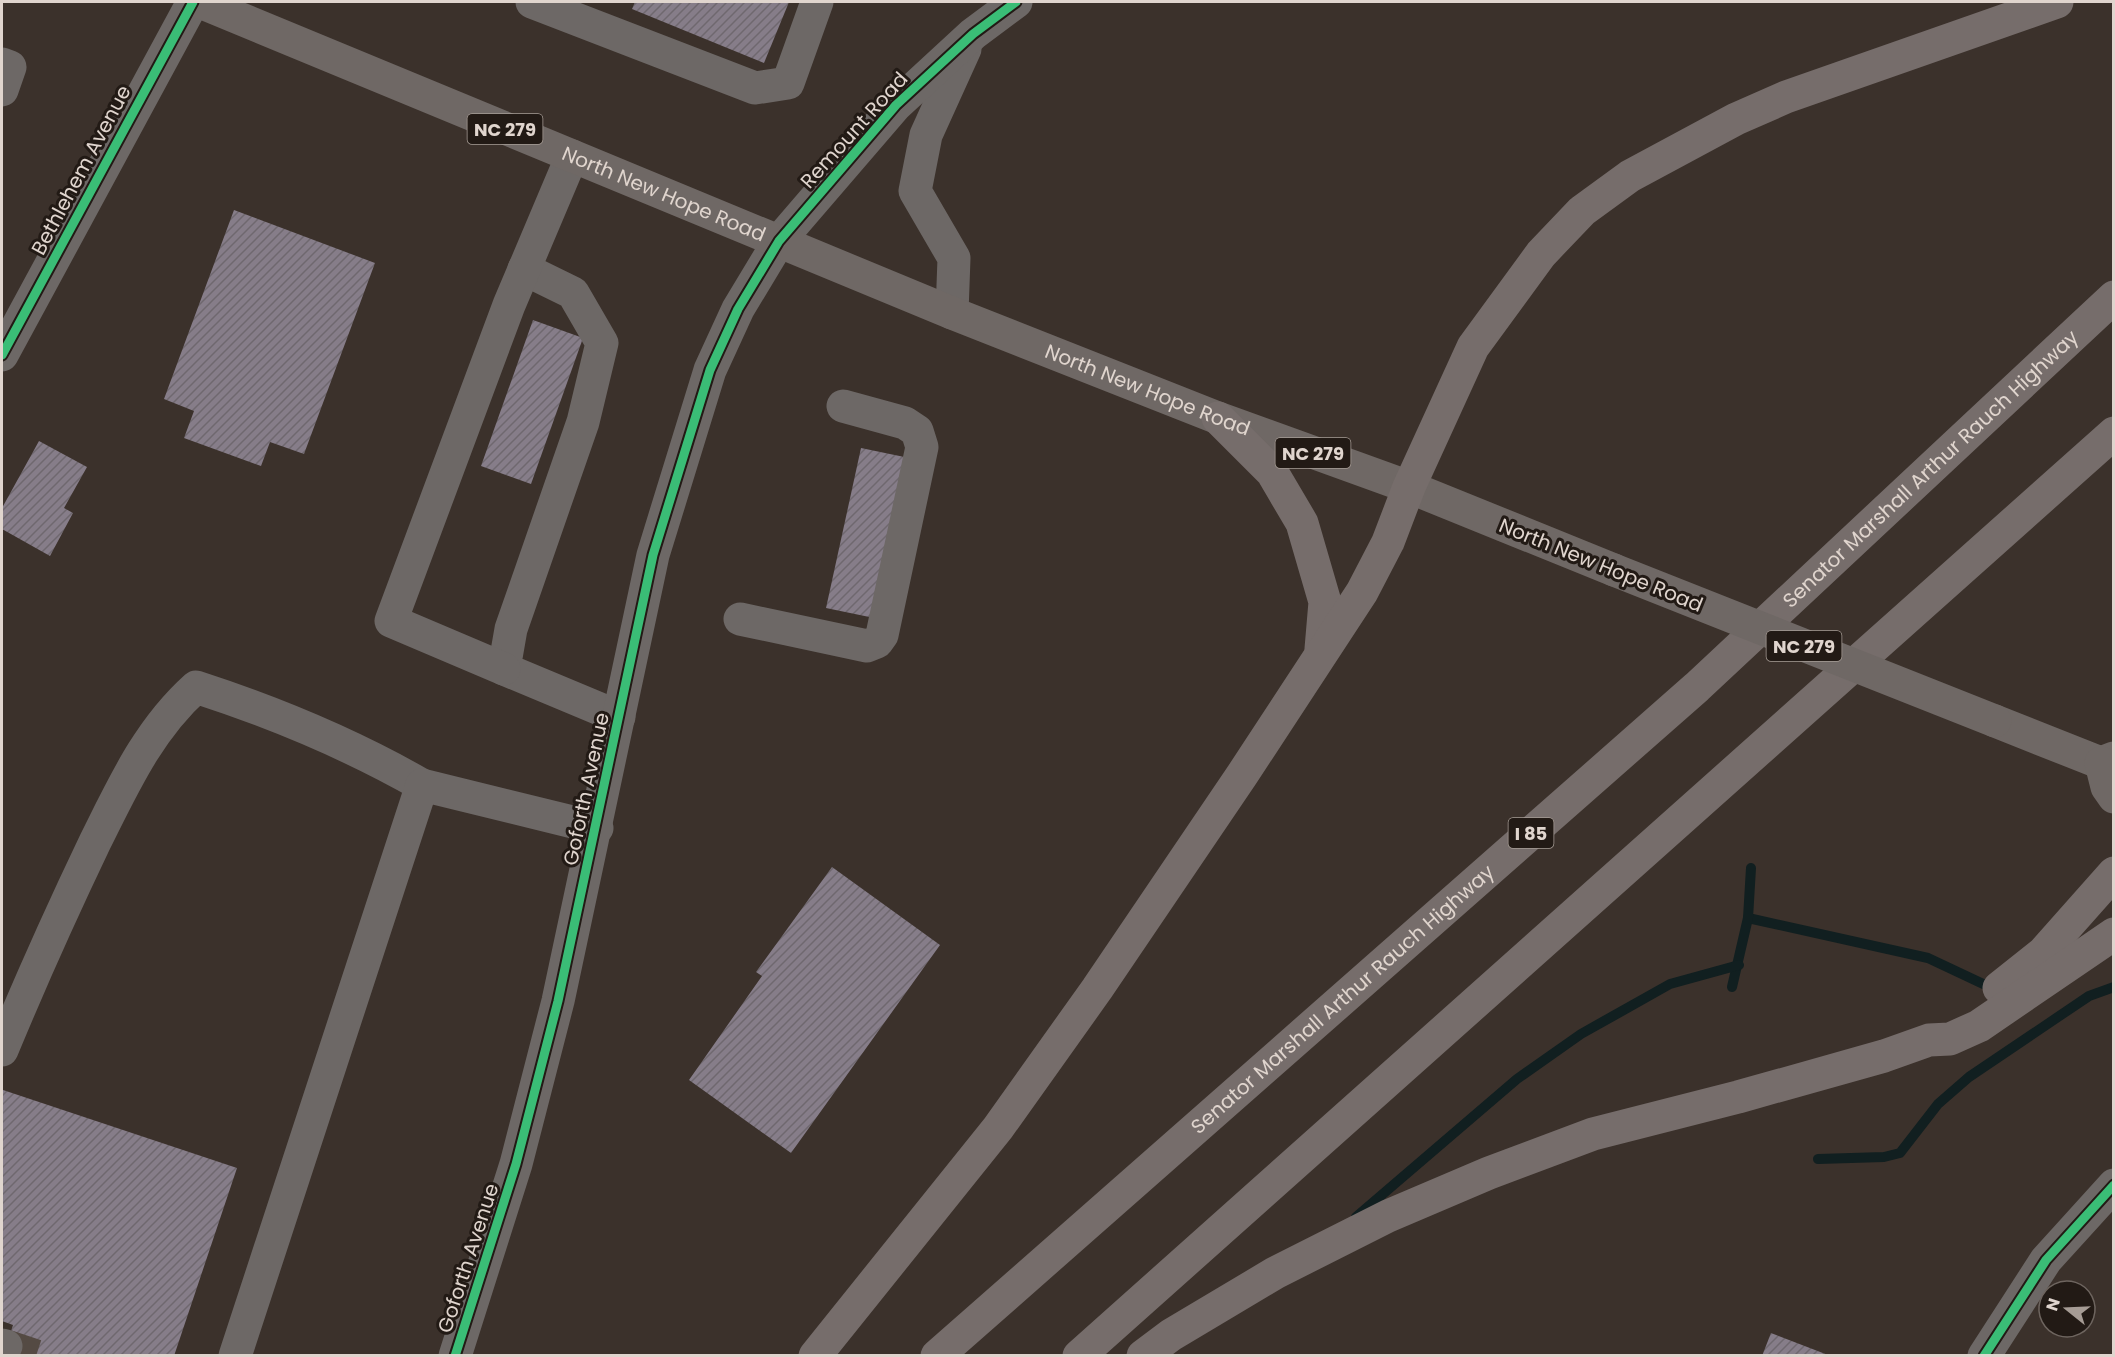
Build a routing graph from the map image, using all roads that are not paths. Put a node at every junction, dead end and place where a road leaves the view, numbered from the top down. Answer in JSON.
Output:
{"nodes":[{"id":1,"x":193,"y":2,"type":"edge"},
{"id":2,"x":200,"y":2,"type":"edge"},
{"id":3,"x":532,"y":2,"type":"edge"},
{"id":4,"x":817,"y":2,"type":"edge"},
{"id":5,"x":2057,"y":2,"type":"edge"},
{"id":6,"x":1006,"y":4,"type":"edge"},
{"id":7,"x":972,"y":34,"type":"junction"},
{"id":8,"x":2,"y":63,"type":"edge"},
{"id":9,"x":2,"y":90,"type":"edge"},
{"id":10,"x":572,"y":156,"type":"junction"},
{"id":11,"x":779,"y":241,"type":"junction"},
{"id":12,"x":524,"y":269,"type":"junction"},
{"id":13,"x":2114,"y":297,"type":"edge"},
{"id":14,"x":952,"y":313,"type":"junction"},
{"id":15,"x":2,"y":355,"type":"edge"},
{"id":16,"x":843,"y":406,"type":"dead end"},
{"id":17,"x":1218,"y":418,"type":"junction"},
{"id":18,"x":2114,"y":433,"type":"edge"},
{"id":19,"x":1409,"y":487,"type":"junction"},
{"id":20,"x":740,"y":619,"type":"dead end"},
{"id":21,"x":1320,"y":655,"type":"junction"},
{"id":22,"x":504,"y":669,"type":"junction"},
{"id":23,"x":619,"y":717,"type":"junction"},
{"id":24,"x":2107,"y":761,"type":"edge"},
{"id":25,"x":422,"y":785,"type":"junction"},
{"id":26,"x":2114,"y":797,"type":"edge"},
{"id":27,"x":597,"y":828,"type":"junction"},
{"id":28,"x":2114,"y":873,"type":"edge"},
{"id":29,"x":2114,"y":934,"type":"edge"},
{"id":30,"x":1929,"y":1040,"type":"junction"},
{"id":31,"x":2,"y":1050,"type":"edge"},
{"id":32,"x":2114,"y":1185,"type":"edge"},
{"id":33,"x":1992,"y":1352,"type":"edge"},
{"id":34,"x":235,"y":1356,"type":"edge"},
{"id":35,"x":456,"y":1356,"type":"edge"},
{"id":36,"x":815,"y":1356,"type":"edge"},
{"id":37,"x":937,"y":1356,"type":"edge"},
{"id":38,"x":1079,"y":1356,"type":"edge"},
{"id":39,"x":1143,"y":1356,"type":"edge"}],
"edges":[{"from":1,"to":15,"type":"street","name":"Bethlehem Avenue"},
{"from":2,"to":10,"type":"main road","name":"North New Hope Road","number":"NC 279"},
{"from":3,"to":4,"type":"street"},
{"from":5,"to":19,"type":"highway"},
{"from":6,"to":7,"type":"street","name":"Remount Road"},
{"from":7,"to":11,"type":"street","name":"Remount Road"},
{"from":7,"to":14,"type":"street","name":"Remount Road"},
{"from":8,"to":9,"type":"street"},
{"from":10,"to":11,"type":"main road","name":"North New Hope Road","number":"NC 279"},
{"from":10,"to":12,"type":"street"},
{"from":11,"to":14,"type":"main road","name":"North New Hope Road","number":"NC 279"},
{"from":11,"to":23,"type":"street","name":"Goforth Avenue"},
{"from":12,"to":22,"type":"street"},
{"from":12,"to":22,"type":"street"},
{"from":13,"to":37,"type":"highway","name":"Senator Marshall Arthur Rauch Highway","number":"I 85"},
{"from":14,"to":17,"type":"main road","name":"North New Hope Road","number":"NC 279"},
{"from":16,"to":20,"type":"street"},
{"from":17,"to":19,"type":"main road","name":"North New Hope Road","number":"NC 279"},
{"from":17,"to":21,"type":"highway"},
{"from":18,"to":38,"type":"highway"},
{"from":19,"to":21,"type":"highway"},
{"from":19,"to":24,"type":"main road","name":"North New Hope Road","number":"NC 279","bridge":true},
{"from":21,"to":36,"type":"highway"},
{"from":22,"to":23,"type":"street"},
{"from":23,"to":27,"type":"street","name":"Goforth Avenue"},
{"from":24,"to":26,"type":"main road","name":"North New Hope Road"},
{"from":25,"to":27,"type":"street"},
{"from":25,"to":31,"type":"street"},
{"from":25,"to":34,"type":"street"},
{"from":27,"to":35,"type":"street","name":"Goforth Avenue"},
{"from":28,"to":30,"type":"highway"},
{"from":29,"to":30,"type":"highway"},
{"from":30,"to":39,"type":"highway"},
{"from":32,"to":33,"type":"street"}]}
